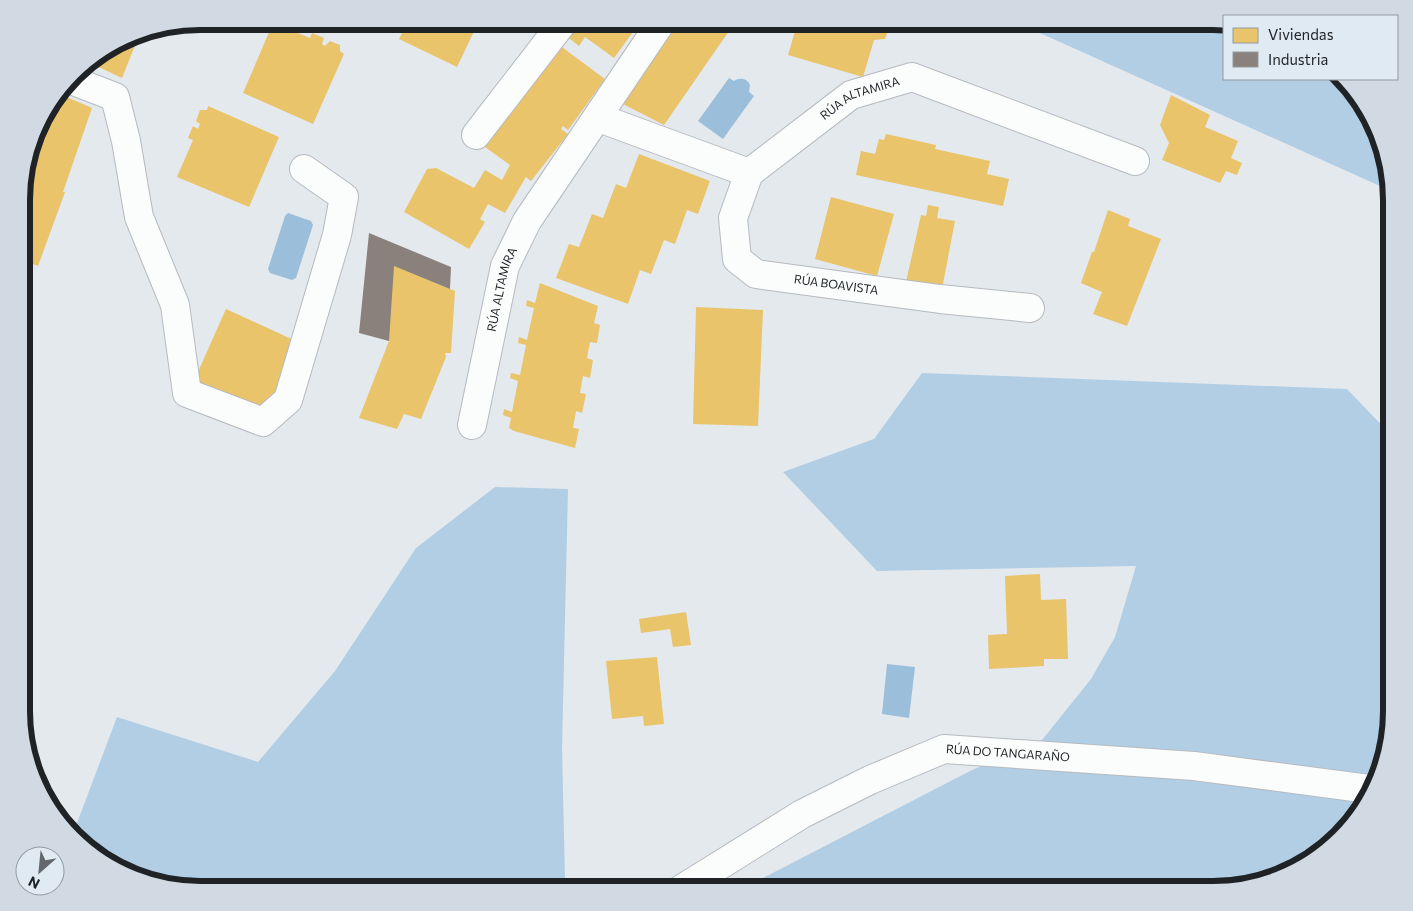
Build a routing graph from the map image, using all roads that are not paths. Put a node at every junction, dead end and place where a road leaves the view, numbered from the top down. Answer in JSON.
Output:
{"nodes":[{"id":1,"x":557,"y":30,"type":"edge"},
{"id":2,"x":656,"y":30,"type":"edge"},
{"id":3,"x":77,"y":83,"type":"edge"},
{"id":4,"x":598,"y":118,"type":"junction"},
{"id":5,"x":476,"y":135,"type":"dead end"},
{"id":6,"x":1135,"y":162,"type":"dead end"},
{"id":7,"x":304,"y":169,"type":"dead end"},
{"id":8,"x":750,"y":172,"type":"junction"},
{"id":9,"x":1030,"y":308,"type":"dead end"},
{"id":10,"x":472,"y":425,"type":"dead end"},
{"id":11,"x":1364,"y":788,"type":"edge"},
{"id":12,"x":694,"y":881,"type":"edge"}],
"edges":[{"from":1,"to":5,"type":"street"},
{"from":2,"to":4,"type":"street","name":"RÚA ALTAMIRA"},
{"from":3,"to":7,"type":"street"},
{"from":4,"to":8,"type":"street"},
{"from":4,"to":10,"type":"street","name":"RÚA ALTAMIRA"},
{"from":6,"to":8,"type":"street","name":"RÚA ALTAMIRA"},
{"from":8,"to":9,"type":"street","name":"RÚA BOAVISTA"},
{"from":11,"to":12,"type":"street","name":"RÚA DO TANGARAÑO"}]}
